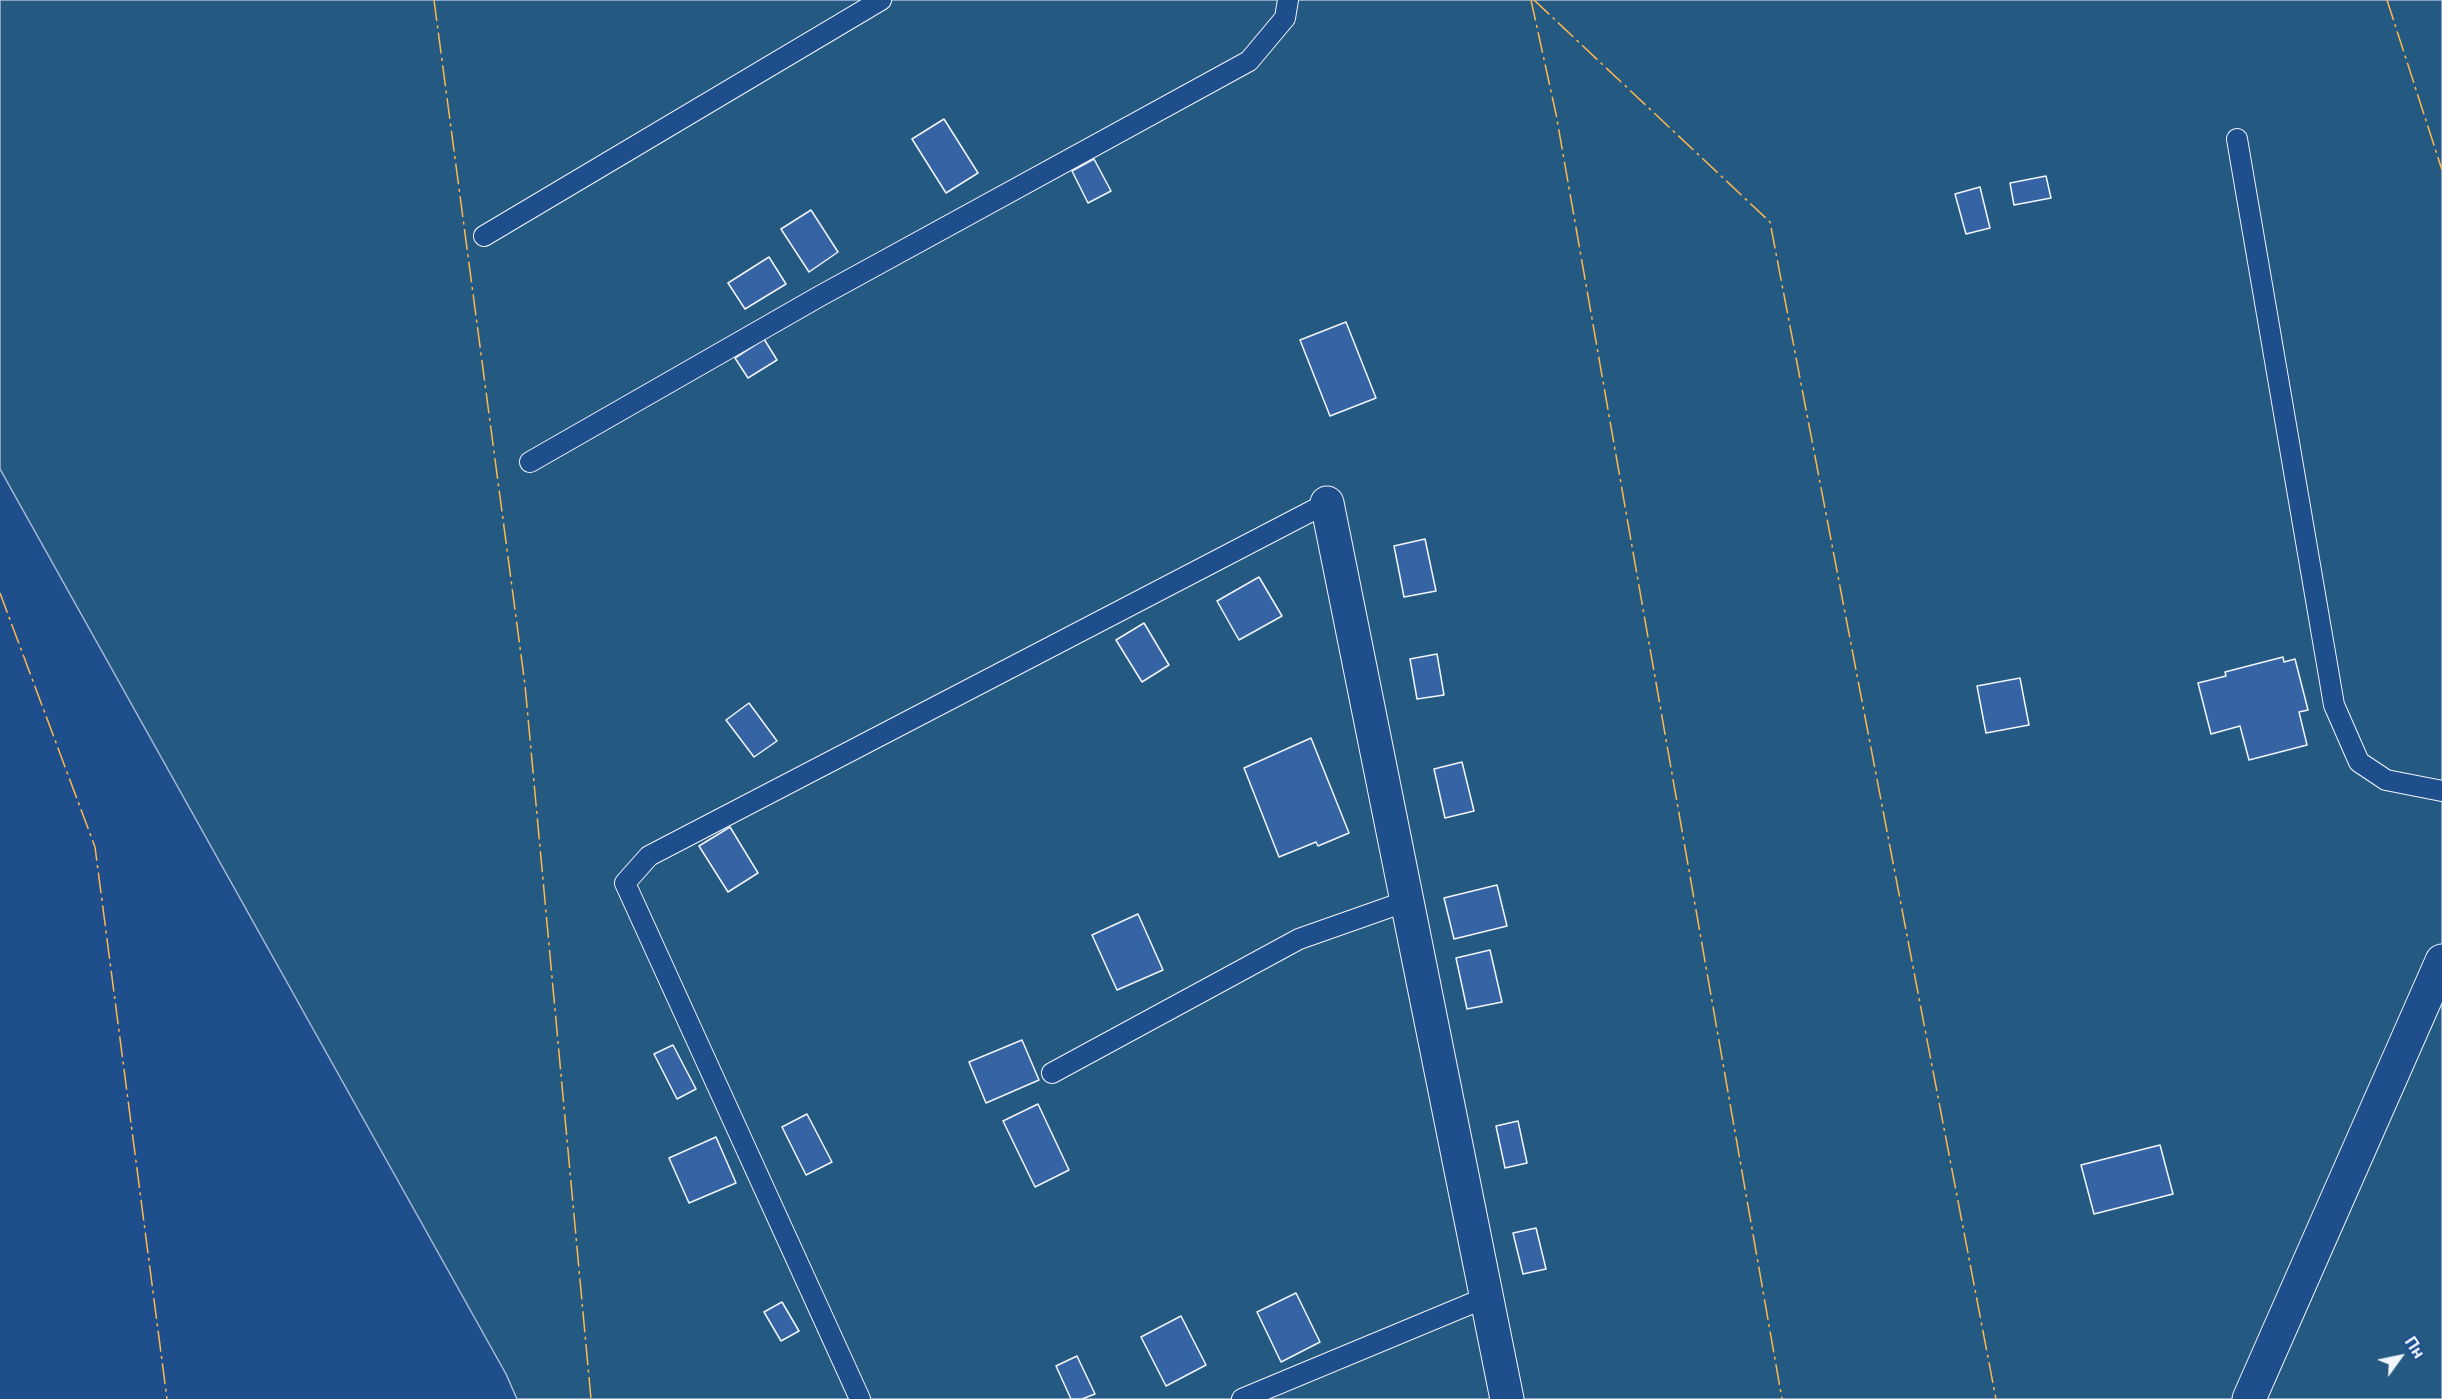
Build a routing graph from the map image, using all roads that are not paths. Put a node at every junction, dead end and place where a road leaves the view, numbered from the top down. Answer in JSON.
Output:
{"nodes":[{"id":1,"x":881,"y":0,"type":"edge"},
{"id":2,"x":1288,"y":0,"type":"edge"},
{"id":3,"x":2237,"y":139,"type":"dead end"},
{"id":4,"x":484,"y":236,"type":"dead end"},
{"id":5,"x":530,"y":462,"type":"dead end"},
{"id":6,"x":1328,"y":503,"type":"joint"},
{"id":7,"x":2442,"y":792,"type":"edge"},
{"id":8,"x":1407,"y":901,"type":"junction"},
{"id":9,"x":2442,"y":961,"type":"edge"},
{"id":10,"x":1052,"y":1073,"type":"dead end"},
{"id":11,"x":1487,"y":1297,"type":"junction"},
{"id":12,"x":860,"y":1399,"type":"edge"},
{"id":13,"x":1242,"y":1399,"type":"edge"},
{"id":14,"x":1507,"y":1399,"type":"edge"},
{"id":15,"x":2249,"y":1399,"type":"edge"}],
"edges":[{"from":1,"to":4,"type":"lane"},
{"from":2,"to":5,"type":"lane"},
{"from":3,"to":7,"type":"lane"},
{"from":6,"to":8,"type":"street"},
{"from":6,"to":12,"type":"lane"},
{"from":8,"to":10,"type":"lane"},
{"from":8,"to":11,"type":"street"},
{"from":9,"to":15,"type":"street"},
{"from":11,"to":13,"type":"lane"},
{"from":11,"to":14,"type":"street"}]}
